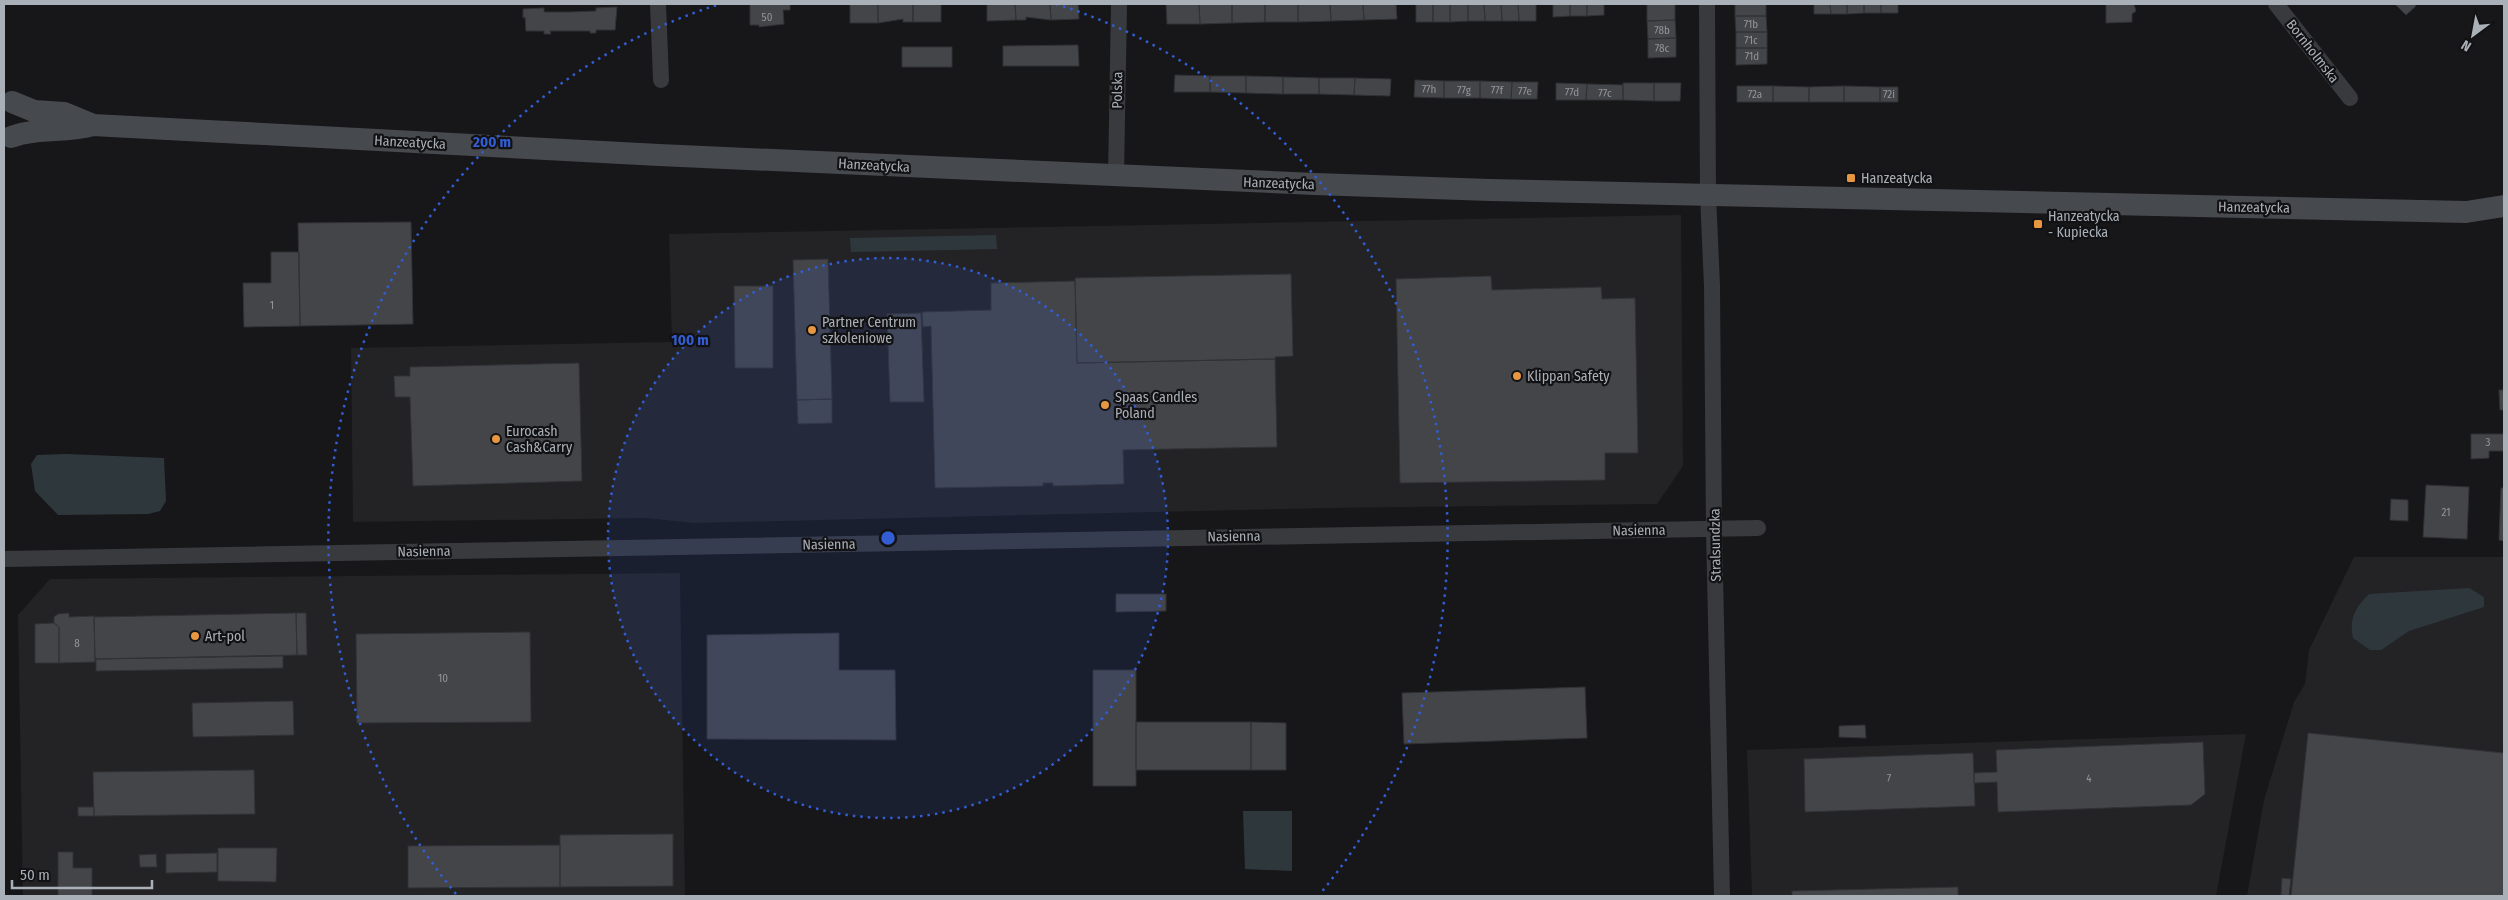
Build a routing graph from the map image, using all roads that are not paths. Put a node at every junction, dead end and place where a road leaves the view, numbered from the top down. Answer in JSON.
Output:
{"nodes":[{"id":1,"x":658,"y":4,"type":"edge"},
{"id":2,"x":1118,"y":4,"type":"edge"},
{"id":3,"x":1707,"y":4,"type":"edge"},
{"id":4,"x":2276,"y":4,"type":"edge"},
{"id":5,"x":661,"y":80,"type":"dead end"},
{"id":6,"x":8,"y":96,"type":"edge"},
{"id":7,"x":2350,"y":98,"type":"dead end"},
{"id":8,"x":93,"y":125,"type":"junction"},
{"id":9,"x":7,"y":142,"type":"edge"},
{"id":10,"x":1116,"y":176,"type":"junction"},
{"id":11,"x":1708,"y":194,"type":"junction"},
{"id":12,"x":2504,"y":206,"type":"edge"},
{"id":13,"x":2466,"y":212,"type":"junction"},
{"id":14,"x":2504,"y":220,"type":"edge"},
{"id":15,"x":1758,"y":528,"type":"dead end"},
{"id":16,"x":1714,"y":529,"type":"junction"},
{"id":17,"x":4,"y":558,"type":"edge"},
{"id":18,"x":1722,"y":896,"type":"edge"}],
"edges":[{"from":1,"to":5,"type":"street"},
{"from":2,"to":10,"type":"street","name":"Polska"},
{"from":3,"to":11,"type":"street","name":"Stralsundzka"},
{"from":4,"to":7,"type":"street","name":"Bornholmska"},
{"from":6,"to":8,"type":"street","name":"Hanzeatycka"},
{"from":6,"to":9,"type":"street"},
{"from":8,"to":9,"type":"street","name":"Hanzeatycka"},
{"from":8,"to":10,"type":"street","name":"Hanzeatycka"},
{"from":10,"to":11,"type":"street","name":"Hanzeatycka"},
{"from":11,"to":13,"type":"street","name":"Hanzeatycka"},
{"from":11,"to":16,"type":"street","name":"Stralsundzka"},
{"from":12,"to":13,"type":"street","name":"Hanzeatycka"},
{"from":13,"to":14,"type":"street","name":"Hanzeatycka"},
{"from":15,"to":16,"type":"street","name":"Nasienna"},
{"from":16,"to":17,"type":"street","name":"Nasienna"},
{"from":16,"to":18,"type":"street","name":"Stralsundzka"}]}
